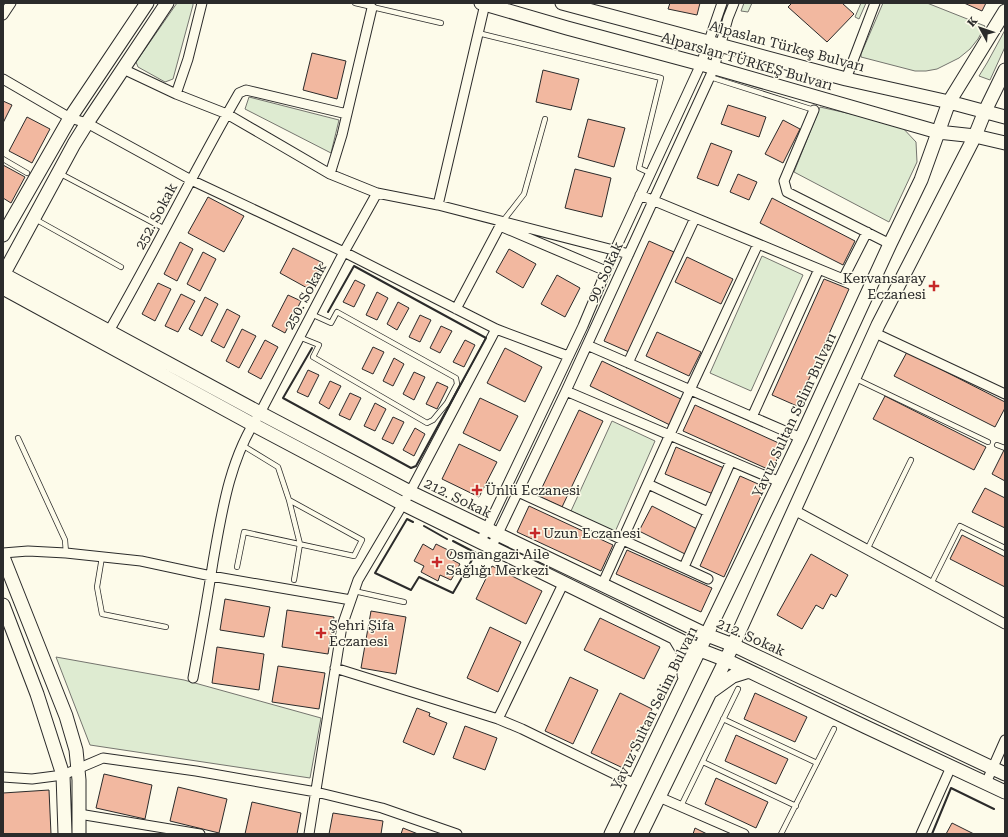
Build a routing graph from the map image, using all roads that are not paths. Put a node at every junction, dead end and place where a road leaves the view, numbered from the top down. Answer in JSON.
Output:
{"nodes":[{"id":1,"x":11,"y":3,"type":"edge"},
{"id":2,"x":147,"y":3,"type":"edge"},
{"id":3,"x":167,"y":3,"type":"edge"},
{"id":4,"x":202,"y":3,"type":"edge"},
{"id":5,"x":355,"y":3,"type":"edge"},
{"id":6,"x":562,"y":3,"type":"edge"},
{"id":7,"x":722,"y":3,"type":"edge"},
{"id":8,"x":734,"y":3,"type":"edge"},
{"id":9,"x":875,"y":3,"type":"edge"},
{"id":10,"x":483,"y":4,"type":"edge"},
{"id":11,"x":372,"y":8,"type":"junction"},
{"id":12,"x":1005,"y":11,"type":"edge"},
{"id":13,"x":3,"y":15,"type":"edge"},
{"id":14,"x":441,"y":23,"type":"dead end"},
{"id":15,"x":478,"y":33,"type":"junction"},
{"id":16,"x":715,"y":44,"type":"junction"},
{"id":17,"x":700,"y":64,"type":"junction"},
{"id":18,"x":123,"y":69,"type":"junction"},
{"id":19,"x":1005,"y":70,"type":"edge"},
{"id":20,"x":712,"y":73,"type":"junction"},
{"id":21,"x":3,"y":79,"type":"edge"},
{"id":22,"x":846,"y":79,"type":"junction"},
{"id":23,"x":176,"y":94,"type":"junction"},
{"id":24,"x":949,"y":102,"type":"junction"},
{"id":25,"x":814,"y":110,"type":"joint"},
{"id":26,"x":985,"y":112,"type":"junction"},
{"id":27,"x":227,"y":114,"type":"junction"},
{"id":28,"x":347,"y":114,"type":"junction"},
{"id":29,"x":1005,"y":117,"type":"edge"},
{"id":30,"x":70,"y":118,"type":"junction"},
{"id":31,"x":545,"y":119,"type":"dead end"},
{"id":32,"x":87,"y":123,"type":"junction"},
{"id":33,"x":938,"y":132,"type":"junction"},
{"id":34,"x":975,"y":136,"type":"junction"},
{"id":35,"x":1005,"y":143,"type":"edge"},
{"id":36,"x":3,"y":159,"type":"edge"},
{"id":37,"x":27,"y":173,"type":"dead end"},
{"id":38,"x":59,"y":173,"type":"junction"},
{"id":39,"x":650,"y":173,"type":"junction"},
{"id":40,"x":330,"y":174,"type":"junction"},
{"id":41,"x":191,"y":180,"type":"junction"},
{"id":42,"x":377,"y":193,"type":"junction"},
{"id":43,"x":640,"y":195,"type":"junction"},
{"id":44,"x":653,"y":201,"type":"junction"},
{"id":45,"x":438,"y":205,"type":"junction"},
{"id":46,"x":34,"y":218,"type":"junction"},
{"id":47,"x":695,"y":218,"type":"junction"},
{"id":48,"x":501,"y":224,"type":"junction"},
{"id":49,"x":165,"y":229,"type":"junction"},
{"id":50,"x":867,"y":232,"type":"junction"},
{"id":51,"x":3,"y":235,"type":"edge"},
{"id":52,"x":758,"y":244,"type":"junction"},
{"id":53,"x":890,"y":244,"type":"junction"},
{"id":54,"x":615,"y":250,"type":"junction"},
{"id":55,"x":344,"y":252,"type":"junction"},
{"id":56,"x":629,"y":254,"type":"junction"},
{"id":57,"x":121,"y":267,"type":"dead end"},
{"id":58,"x":819,"y":269,"type":"junction"},
{"id":59,"x":606,"y":271,"type":"junction"},
{"id":60,"x":3,"y":274,"type":"edge"},
{"id":61,"x":3,"y":288,"type":"edge"},
{"id":62,"x":456,"y":309,"type":"junction"},
{"id":63,"x":312,"y":314,"type":"junction"},
{"id":64,"x":496,"y":329,"type":"junction"},
{"id":65,"x":109,"y":331,"type":"junction"},
{"id":66,"x":875,"y":333,"type":"junction"},
{"id":67,"x":299,"y":337,"type":"junction"},
{"id":68,"x":587,"y":345,"type":"junction"},
{"id":69,"x":568,"y":356,"type":"junction"},
{"id":70,"x":628,"y":363,"type":"junction"},
{"id":71,"x":854,"y":378,"type":"junction"},
{"id":72,"x":690,"y":390,"type":"junction"},
{"id":73,"x":566,"y":391,"type":"junction"},
{"id":74,"x":1005,"y":394,"type":"edge"},
{"id":75,"x":260,"y":413,"type":"junction"},
{"id":76,"x":752,"y":417,"type":"junction"},
{"id":77,"x":252,"y":424,"type":"junction"},
{"id":78,"x":670,"y":435,"type":"junction"},
{"id":79,"x":18,"y":438,"type":"dead end"},
{"id":80,"x":801,"y":438,"type":"junction"},
{"id":81,"x":988,"y":442,"type":"dead end"},
{"id":82,"x":997,"y":444,"type":"dead end"},
{"id":83,"x":242,"y":445,"type":"junction"},
{"id":84,"x":1005,"y":448,"type":"edge"},
{"id":85,"x":911,"y":460,"type":"dead end"},
{"id":86,"x":731,"y":461,"type":"junction"},
{"id":87,"x":780,"y":482,"type":"junction"},
{"id":88,"x":648,"y":484,"type":"junction"},
{"id":89,"x":410,"y":492,"type":"junction"},
{"id":90,"x":518,"y":492,"type":"junction"},
{"id":91,"x":289,"y":500,"type":"junction"},
{"id":92,"x":403,"y":504,"type":"junction"},
{"id":93,"x":794,"y":510,"type":"junction"},
{"id":94,"x":708,"y":512,"type":"junction"},
{"id":95,"x":492,"y":532,"type":"junction"},
{"id":96,"x":623,"y":539,"type":"junction"},
{"id":97,"x":300,"y":544,"type":"junction"},
{"id":98,"x":486,"y":545,"type":"junction"},
{"id":99,"x":1005,"y":548,"type":"edge"},
{"id":100,"x":867,"y":550,"type":"junction"},
{"id":101,"x":3,"y":553,"type":"edge"},
{"id":102,"x":66,"y":553,"type":"junction"},
{"id":103,"x":3,"y":557,"type":"edge"},
{"id":104,"x":102,"y":557,"type":"junction"},
{"id":105,"x":237,"y":567,"type":"dead end"},
{"id":106,"x":684,"y":567,"type":"junction"},
{"id":107,"x":211,"y":576,"type":"junction"},
{"id":108,"x":708,"y":578,"type":"dead end"},
{"id":109,"x":294,"y":580,"type":"dead end"},
{"id":110,"x":563,"y":584,"type":"junction"},
{"id":111,"x":931,"y":584,"type":"junction"},
{"id":112,"x":602,"y":585,"type":"junction"},
{"id":113,"x":353,"y":596,"type":"junction"},
{"id":114,"x":404,"y":602,"type":"dead end"},
{"id":115,"x":3,"y":605,"type":"edge"},
{"id":116,"x":1005,"y":624,"type":"edge"},
{"id":117,"x":166,"y":627,"type":"dead end"},
{"id":118,"x":707,"y":635,"type":"junction"},
{"id":119,"x":674,"y":638,"type":"junction"},
{"id":120,"x":733,"y":645,"type":"junction"},
{"id":121,"x":700,"y":650,"type":"junction"},
{"id":122,"x":726,"y":660,"type":"junction"},
{"id":123,"x":335,"y":668,"type":"junction"},
{"id":124,"x":749,"y":671,"type":"junction"},
{"id":125,"x":193,"y":678,"type":"dead end"},
{"id":126,"x":683,"y":685,"type":"junction"},
{"id":127,"x":738,"y":689,"type":"dead end"},
{"id":128,"x":711,"y":692,"type":"junction"},
{"id":129,"x":498,"y":719,"type":"junction"},
{"id":130,"x":723,"y":719,"type":"junction"},
{"id":131,"x":834,"y":729,"type":"dead end"},
{"id":132,"x":1005,"y":740,"type":"edge"},
{"id":133,"x":703,"y":762,"type":"junction"},
{"id":134,"x":817,"y":763,"type":"junction"},
{"id":135,"x":951,"y":767,"type":"junction"},
{"id":136,"x":78,"y":768,"type":"junction"},
{"id":137,"x":993,"y":768,"type":"junction"},
{"id":138,"x":63,"y":774,"type":"junction"},
{"id":139,"x":1005,"y":774,"type":"edge"},
{"id":140,"x":3,"y":777,"type":"edge"},
{"id":141,"x":986,"y":783,"type":"junction"},
{"id":142,"x":635,"y":784,"type":"junction"},
{"id":143,"x":316,"y":792,"type":"junction"},
{"id":144,"x":1005,"y":792,"type":"edge"},
{"id":145,"x":659,"y":797,"type":"junction"},
{"id":146,"x":681,"y":806,"type":"junction"},
{"id":147,"x":796,"y":806,"type":"junction"},
{"id":148,"x":79,"y":814,"type":"junction"},
{"id":149,"x":65,"y":834,"type":"edge"},
{"id":150,"x":79,"y":834,"type":"edge"},
{"id":151,"x":200,"y":834,"type":"edge"},
{"id":152,"x":309,"y":834,"type":"edge"},
{"id":153,"x":457,"y":834,"type":"edge"},
{"id":154,"x":612,"y":834,"type":"edge"},
{"id":155,"x":640,"y":834,"type":"edge"},
{"id":156,"x":744,"y":834,"type":"edge"},
{"id":157,"x":781,"y":834,"type":"edge"},
{"id":158,"x":921,"y":834,"type":"edge"}],
"edges":[{"from":1,"to":13,"type":"street"},
{"from":2,"to":30,"type":"street"},
{"from":3,"to":18,"type":"street"},
{"from":4,"to":23,"type":"street"},
{"from":5,"to":11,"type":"lane"},
{"from":6,"to":16,"type":"street","name":"Alpaslan Türkeş Bulvarı"},
{"from":7,"to":16,"type":"street","name":"90. Sokak"},
{"from":8,"to":16,"type":"street","name":"90. Sokak"},
{"from":9,"to":22,"type":"street"},
{"from":10,"to":15,"type":"street"},
{"from":10,"to":17,"type":"street","name":"Alparslan TÜRKEŞ Bulvarı"},
{"from":11,"to":14,"type":"lane"},
{"from":11,"to":28,"type":"street"},
{"from":12,"to":24,"type":"street","name":"Yavuz Sultan Selim Bulvarı"},
{"from":15,"to":39,"type":"lane"},
{"from":15,"to":45,"type":"street"},
{"from":16,"to":17,"type":"street","name":"90. Sokak"},
{"from":16,"to":20,"type":"street","name":"90. Sokak"},
{"from":16,"to":22,"type":"street","name":"Alpaslan Türkeş Bulvarı"},
{"from":17,"to":20,"type":"street","name":"Alparslan TÜRKEŞ Bulvarı"},
{"from":17,"to":39,"type":"street","name":"90. Sokak"},
{"from":18,"to":23,"type":"street"},
{"from":18,"to":32,"type":"street"},
{"from":19,"to":26,"type":"street"},
{"from":20,"to":25,"type":"lane"},
{"from":20,"to":33,"type":"street","name":"Alparslan TÜRKEŞ Bulvarı"},
{"from":20,"to":44,"type":"street","name":"90. Sokak"},
{"from":21,"to":30,"type":"street"},
{"from":22,"to":24,"type":"street","name":"Alpaslan Türkeş Bulvarı"},
{"from":23,"to":27,"type":"street"},
{"from":24,"to":26,"type":"street","name":"Alpaslan Türkeş Bulvarı"},
{"from":24,"to":33,"type":"street","name":"Yavuz Sultan Selim Bulvarı"},
{"from":25,"to":50,"type":"street"},
{"from":26,"to":29,"type":"street","name":"Alpaslan Türkeş Bulvarı"},
{"from":26,"to":34,"type":"street"},
{"from":27,"to":28,"type":"street","name":"252. Sokak"},
{"from":27,"to":40,"type":"street"},
{"from":27,"to":41,"type":"street","name":"252. Sokak"},
{"from":28,"to":40,"type":"street"},
{"from":30,"to":32,"type":"street"},
{"from":30,"to":51,"type":"street"},
{"from":31,"to":48,"type":"lane"},
{"from":32,"to":38,"type":"street"},
{"from":32,"to":41,"type":"street"},
{"from":33,"to":34,"type":"street","name":"Alparslan TÜRKEŞ Bulvarı"},
{"from":33,"to":53,"type":"street","name":"Yavuz Sultan Selim Bulvarı"},
{"from":34,"to":35,"type":"street","name":"Alparslan TÜRKEŞ Bulvarı"},
{"from":34,"to":66,"type":"street"},
{"from":36,"to":37,"type":"lane"},
{"from":38,"to":46,"type":"street"},
{"from":38,"to":49,"type":"lane"},
{"from":39,"to":43,"type":"street","name":"90. Sokak"},
{"from":40,"to":42,"type":"street"},
{"from":41,"to":49,"type":"street","name":"252. Sokak"},
{"from":41,"to":55,"type":"street"},
{"from":42,"to":45,"type":"street"},
{"from":42,"to":55,"type":"street","name":"250. Sokak"},
{"from":43,"to":44,"type":"street"},
{"from":43,"to":54,"type":"street","name":"90. Sokak"},
{"from":44,"to":47,"type":"street"},
{"from":44,"to":56,"type":"street","name":"90. Sokak"},
{"from":45,"to":48,"type":"street"},
{"from":46,"to":57,"type":"lane"},
{"from":46,"to":60,"type":"street"},
{"from":47,"to":52,"type":"street"},
{"from":47,"to":70,"type":"street"},
{"from":48,"to":54,"type":"street"},
{"from":48,"to":59,"type":"street"},
{"from":48,"to":62,"type":"street"},
{"from":49,"to":65,"type":"street","name":"252. Sokak"},
{"from":50,"to":53,"type":"street"},
{"from":50,"to":58,"type":"street"},
{"from":52,"to":58,"type":"street"},
{"from":52,"to":72,"type":"street"},
{"from":53,"to":80,"type":"street","name":"Yavuz Sultan Selim Bulvarı"},
{"from":54,"to":56,"type":"street"},
{"from":54,"to":59,"type":"street","name":"90. Sokak"},
{"from":55,"to":62,"type":"street"},
{"from":55,"to":63,"type":"street","name":"250. Sokak"},
{"from":56,"to":68,"type":"street","name":"90. Sokak"},
{"from":58,"to":76,"type":"street"},
{"from":59,"to":69,"type":"street","name":"90. Sokak"},
{"from":60,"to":65,"type":"street","name":"212. Sokak"},
{"from":61,"to":77,"type":"street"},
{"from":62,"to":64,"type":"street"},
{"from":63,"to":67,"type":"street","name":"250. Sokak"},
{"from":63,"to":67,"type":"lane"},
{"from":64,"to":69,"type":"street"},
{"from":64,"to":89,"type":"street"},
{"from":65,"to":75,"type":"street","name":"212. Sokak"},
{"from":66,"to":71,"type":"street"},
{"from":66,"to":74,"type":"street"},
{"from":67,"to":75,"type":"street","name":"250. Sokak"},
{"from":68,"to":70,"type":"street"},
{"from":68,"to":73,"type":"street","name":"90. Sokak"},
{"from":69,"to":95,"type":"street","name":"90. Sokak"},
{"from":70,"to":72,"type":"street"},
{"from":71,"to":81,"type":"lane"},
{"from":71,"to":93,"type":"street"},
{"from":72,"to":76,"type":"street"},
{"from":72,"to":78,"type":"street"},
{"from":73,"to":78,"type":"street"},
{"from":73,"to":90,"type":"street","name":"90. Sokak"},
{"from":75,"to":77,"type":"street","name":"250. Sokak"},
{"from":75,"to":89,"type":"street","name":"212. Sokak"},
{"from":76,"to":80,"type":"street"},
{"from":77,"to":83,"type":"street","name":"250. Sokak"},
{"from":77,"to":92,"type":"street"},
{"from":78,"to":86,"type":"street"},
{"from":78,"to":88,"type":"street"},
{"from":79,"to":102,"type":"lane"},
{"from":80,"to":87,"type":"street","name":"Yavuz Sultan Selim Bulvarı"},
{"from":82,"to":84,"type":"lane"},
{"from":83,"to":91,"type":"lane"},
{"from":83,"to":107,"type":"street","name":"250. Sokak"},
{"from":85,"to":100,"type":"lane"},
{"from":86,"to":87,"type":"street"},
{"from":86,"to":94,"type":"street"},
{"from":87,"to":118,"type":"street","name":"Yavuz Sultan Selim Bulvarı"},
{"from":88,"to":94,"type":"street"},
{"from":88,"to":96,"type":"street"},
{"from":89,"to":92,"type":"street"},
{"from":89,"to":95,"type":"street","name":"212. Sokak"},
{"from":90,"to":95,"type":"street","name":"90. Sokak"},
{"from":90,"to":96,"type":"street"},
{"from":91,"to":97,"type":"lane"},
{"from":91,"to":97,"type":"lane"},
{"from":92,"to":98,"type":"street"},
{"from":92,"to":113,"type":"street"},
{"from":93,"to":100,"type":"street"},
{"from":93,"to":120,"type":"street"},
{"from":94,"to":106,"type":"street"},
{"from":95,"to":98,"type":"street","name":"90. Sokak"},
{"from":95,"to":112,"type":"street","name":"212. Sokak"},
{"from":96,"to":106,"type":"street"},
{"from":96,"to":112,"type":"street"},
{"from":97,"to":105,"type":"lane"},
{"from":97,"to":109,"type":"lane"},
{"from":98,"to":110,"type":"street"},
{"from":99,"to":111,"type":"lane"},
{"from":100,"to":111,"type":"street"},
{"from":101,"to":102,"type":"street"},
{"from":102,"to":104,"type":"street"},
{"from":103,"to":136,"type":"street"},
{"from":104,"to":107,"type":"street"},
{"from":104,"to":117,"type":"lane"},
{"from":106,"to":108,"type":"street"},
{"from":107,"to":113,"type":"street"},
{"from":107,"to":125,"type":"street","name":"250. Sokak"},
{"from":110,"to":119,"type":"street"},
{"from":110,"to":129,"type":"street"},
{"from":111,"to":116,"type":"street"},
{"from":112,"to":118,"type":"street","name":"212. Sokak"},
{"from":113,"to":114,"type":"lane"},
{"from":113,"to":123,"type":"street"},
{"from":115,"to":138,"type":"street"},
{"from":118,"to":120,"type":"street","name":"212. Sokak"},
{"from":118,"to":121,"type":"street","name":"Yavuz Sultan Selim Bulvarı"},
{"from":119,"to":121,"type":"street"},
{"from":119,"to":126,"type":"street"},
{"from":120,"to":122,"type":"street"},
{"from":120,"to":137,"type":"street","name":"212. Sokak"},
{"from":121,"to":122,"type":"street"},
{"from":121,"to":126,"type":"street","name":"Yavuz Sultan Selim Bulvarı"},
{"from":122,"to":124,"type":"street"},
{"from":122,"to":128,"type":"street"},
{"from":123,"to":129,"type":"street"},
{"from":123,"to":143,"type":"street"},
{"from":124,"to":128,"type":"street"},
{"from":124,"to":135,"type":"street"},
{"from":126,"to":142,"type":"street","name":"Yavuz Sultan Selim Bulvarı"},
{"from":127,"to":130,"type":"lane"},
{"from":128,"to":145,"type":"street"},
{"from":129,"to":142,"type":"street"},
{"from":130,"to":133,"type":"lane"},
{"from":130,"to":134,"type":"lane"},
{"from":131,"to":134,"type":"lane"},
{"from":132,"to":137,"type":"street"},
{"from":133,"to":146,"type":"lane"},
{"from":133,"to":147,"type":"lane"},
{"from":134,"to":147,"type":"lane"},
{"from":135,"to":141,"type":"street"},
{"from":135,"to":158,"type":"street"},
{"from":136,"to":138,"type":"street"},
{"from":136,"to":143,"type":"street"},
{"from":136,"to":148,"type":"street"},
{"from":137,"to":139,"type":"street","name":"212. Sokak"},
{"from":137,"to":141,"type":"street"},
{"from":138,"to":140,"type":"street"},
{"from":138,"to":149,"type":"street"},
{"from":141,"to":144,"type":"street"},
{"from":142,"to":154,"type":"street","name":"Yavuz Sultan Selim Bulvarı"},
{"from":143,"to":152,"type":"street"},
{"from":143,"to":153,"type":"street"},
{"from":145,"to":146,"type":"street"},
{"from":145,"to":155,"type":"street"},
{"from":146,"to":156,"type":"street"},
{"from":147,"to":157,"type":"lane"},
{"from":148,"to":150,"type":"street"},
{"from":148,"to":151,"type":"street"}]}
